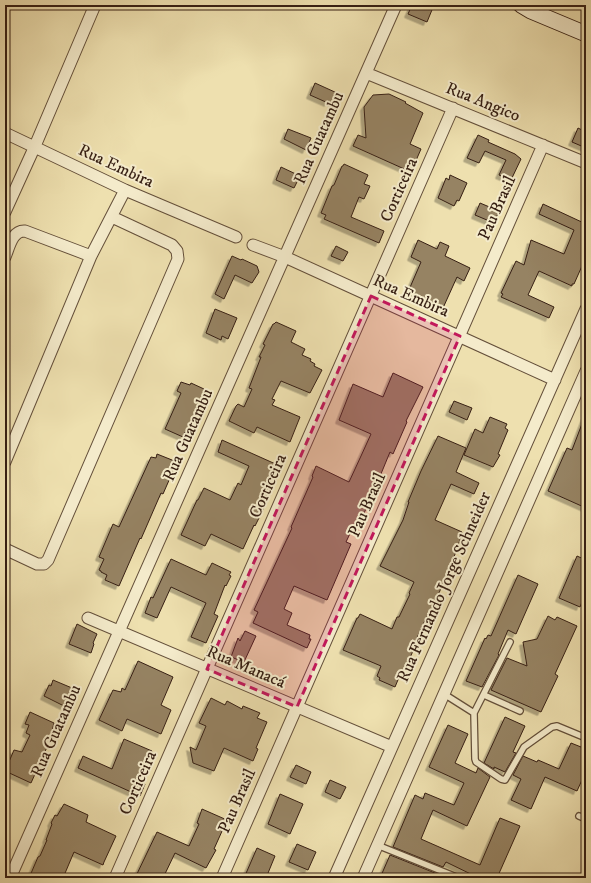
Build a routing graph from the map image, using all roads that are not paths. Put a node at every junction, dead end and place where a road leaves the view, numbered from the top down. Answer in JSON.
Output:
{"nodes":[{"id":1,"x":95,"y":5,"type":"edge"},
{"id":2,"x":396,"y":5,"type":"edge"},
{"id":3,"x":521,"y":5,"type":"edge"},
{"id":4,"x":586,"y":34,"type":"edge"},
{"id":5,"x":366,"y":73,"type":"junction"},
{"id":6,"x":453,"y":108,"type":"junction"},
{"id":7,"x":5,"y":133,"type":"edge"},
{"id":8,"x":543,"y":145,"type":"junction"},
{"id":9,"x":35,"y":146,"type":"junction"},
{"id":10,"x":586,"y":163,"type":"edge"},
{"id":11,"x":125,"y":190,"type":"junction"},
{"id":12,"x":5,"y":212,"type":"edge"},
{"id":13,"x":112,"y":218,"type":"junction"},
{"id":14,"x":236,"y":237,"type":"dead end"},
{"id":15,"x":253,"y":245,"type":"dead end"},
{"id":16,"x":91,"y":256,"type":"junction"},
{"id":17,"x":285,"y":257,"type":"junction"},
{"id":18,"x":5,"y":258,"type":"edge"},
{"id":19,"x":370,"y":296,"type":"junction"},
{"id":20,"x":586,"y":309,"type":"edge"},
{"id":21,"x":460,"y":336,"type":"junction"},
{"id":22,"x":586,"y":370,"type":"edge"},
{"id":23,"x":555,"y":380,"type":"junction"},
{"id":24,"x":5,"y":462,"type":"edge"},
{"id":25,"x":5,"y":549,"type":"edge"},
{"id":26,"x":88,"y":618,"type":"dead end"},
{"id":27,"x":119,"y":631,"type":"junction"},
{"id":28,"x":510,"y":642,"type":"dead end"},
{"id":29,"x":207,"y":669,"type":"junction"},
{"id":30,"x":443,"y":694,"type":"junction"},
{"id":31,"x":484,"y":695,"type":"junction"},
{"id":32,"x":297,"y":707,"type":"junction"},
{"id":33,"x":520,"y":711,"type":"dead end"},
{"id":34,"x":474,"y":713,"type":"junction"},
{"id":35,"x":586,"y":738,"type":"edge"},
{"id":36,"x":392,"y":747,"type":"junction"},
{"id":37,"x":579,"y":816,"type":"dead end"},
{"id":38,"x":586,"y":819,"type":"edge"},
{"id":39,"x":377,"y":845,"type":"junction"},
{"id":40,"x":10,"y":878,"type":"edge"},
{"id":41,"x":115,"y":878,"type":"edge"},
{"id":42,"x":222,"y":878,"type":"edge"},
{"id":43,"x":334,"y":878,"type":"edge"},
{"id":44,"x":363,"y":878,"type":"edge"},
{"id":45,"x":459,"y":878,"type":"edge"}],
"edges":[{"from":1,"to":9,"type":"street"},
{"from":2,"to":5,"type":"street","name":"Rua Guatambu"},
{"from":3,"to":4,"type":"main road"},
{"from":5,"to":6,"type":"street","name":"Rua Angico"},
{"from":5,"to":17,"type":"street","name":"Rua Guatambu"},
{"from":6,"to":8,"type":"street","name":"Rua Angico"},
{"from":6,"to":19,"type":"street","name":"Corticeira"},
{"from":7,"to":9,"type":"street","name":"Rua Embira"},
{"from":8,"to":10,"type":"street","name":"Rua Angico"},
{"from":8,"to":21,"type":"street","name":"Pau Brasil"},
{"from":9,"to":11,"type":"street","name":"Rua Embira"},
{"from":9,"to":12,"type":"street"},
{"from":11,"to":13,"type":"street"},
{"from":11,"to":14,"type":"street","name":"Rua Embira"},
{"from":13,"to":16,"type":"street"},
{"from":13,"to":25,"type":"street"},
{"from":15,"to":17,"type":"street","name":"Rua Embira"},
{"from":16,"to":18,"type":"street"},
{"from":16,"to":24,"type":"street"},
{"from":17,"to":19,"type":"street","name":"Rua Embira"},
{"from":17,"to":27,"type":"street","name":"Rua Guatambu"},
{"from":19,"to":21,"type":"street","name":"Rua Embira"},
{"from":19,"to":29,"type":"street","name":"Corticeira"},
{"from":20,"to":23,"type":"street","name":"Rua Fernando Jorge Schneider"},
{"from":21,"to":23,"type":"street","name":"Rua Embira"},
{"from":21,"to":32,"type":"street","name":"Pau Brasil"},
{"from":22,"to":30,"type":"street"},
{"from":23,"to":36,"type":"street","name":"Rua Fernando Jorge Schneider"},
{"from":26,"to":27,"type":"street","name":"Rua Manacá"},
{"from":27,"to":29,"type":"street","name":"Rua Manacá"},
{"from":27,"to":40,"type":"street","name":"Rua Guatambu"},
{"from":28,"to":31,"type":"lane"},
{"from":29,"to":32,"type":"street","name":"Rua Manacá"},
{"from":29,"to":41,"type":"street","name":"Corticeira"},
{"from":30,"to":34,"type":"lane"},
{"from":30,"to":39,"type":"street"},
{"from":31,"to":33,"type":"lane"},
{"from":31,"to":34,"type":"lane"},
{"from":32,"to":36,"type":"street","name":"Rua Manacá"},
{"from":32,"to":42,"type":"street","name":"Pau Brasil"},
{"from":34,"to":35,"type":"lane"},
{"from":36,"to":43,"type":"street","name":"Rua Fernando Jorge Schneider"},
{"from":37,"to":38,"type":"lane"},
{"from":39,"to":44,"type":"street"},
{"from":39,"to":45,"type":"lane"}]}
